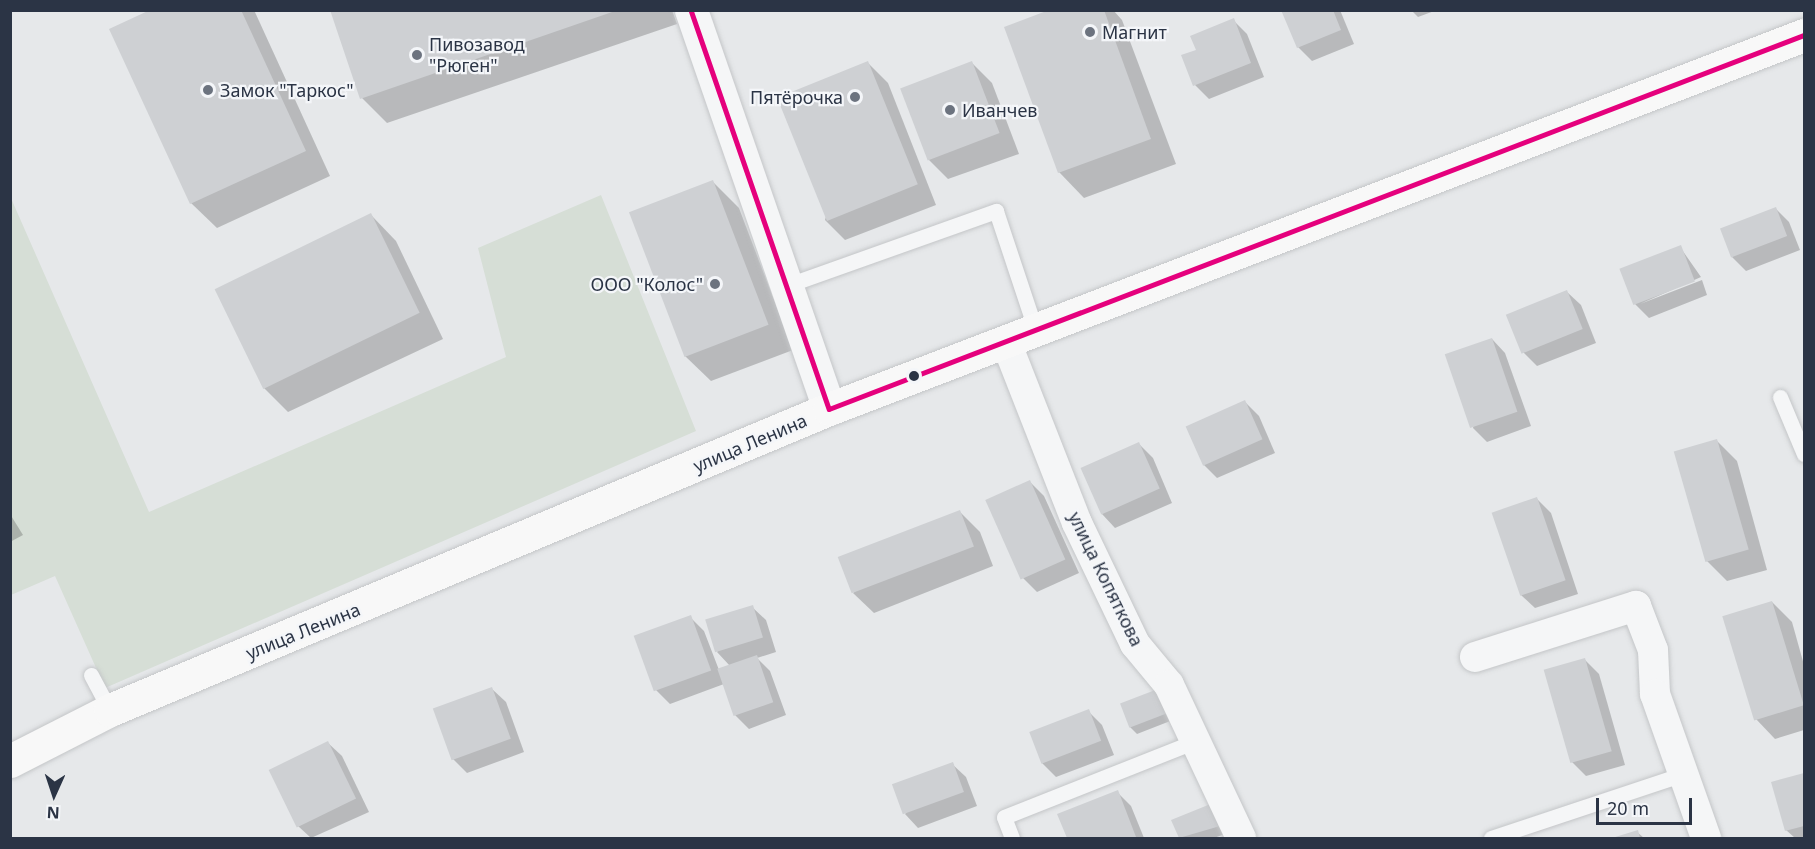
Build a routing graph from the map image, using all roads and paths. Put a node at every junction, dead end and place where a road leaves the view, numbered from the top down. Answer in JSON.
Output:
{"nodes":[{"id":1,"x":691,"y":10,"type":"edge"},
{"id":2,"x":1804,"y":35,"type":"edge"},
{"id":3,"x":788,"y":285,"type":"junction"},
{"id":4,"x":1021,"y":337,"type":"junction"},
{"id":5,"x":1780,"y":397,"type":"dead end"},
{"id":6,"x":829,"y":409,"type":"junction"},
{"id":7,"x":1804,"y":454,"type":"edge"},
{"id":8,"x":1475,"y":657,"type":"dead end"},
{"id":9,"x":92,"y":675,"type":"dead end"},
{"id":10,"x":110,"y":710,"type":"junction"},
{"id":11,"x":1198,"y":740,"type":"junction"},
{"id":12,"x":10,"y":761,"type":"edge"},
{"id":13,"x":1683,"y":774,"type":"junction"},
{"id":14,"x":1012,"y":838,"type":"edge"},
{"id":15,"x":1241,"y":838,"type":"edge"},
{"id":16,"x":1491,"y":838,"type":"edge"},
{"id":17,"x":1706,"y":838,"type":"edge"}],
"edges":[{"from":1,"to":3,"type":"street"},
{"from":2,"to":4,"type":"main road","name":"улица Ленина"},
{"from":3,"to":4,"type":"lane"},
{"from":3,"to":6,"type":"street"},
{"from":4,"to":6,"type":"main road","name":"улица Ленина"},
{"from":4,"to":11,"type":"street","name":"улица Копяткова"},
{"from":5,"to":7,"type":"lane"},
{"from":6,"to":10,"type":"main road","name":"улица Ленина"},
{"from":8,"to":13,"type":"street"},
{"from":9,"to":10,"type":"lane"},
{"from":10,"to":12,"type":"main road","name":"улица Ленина"},
{"from":11,"to":14,"type":"lane"},
{"from":11,"to":15,"type":"street","name":"улица Копяткова"},
{"from":13,"to":16,"type":"lane"},
{"from":13,"to":17,"type":"street"}]}
